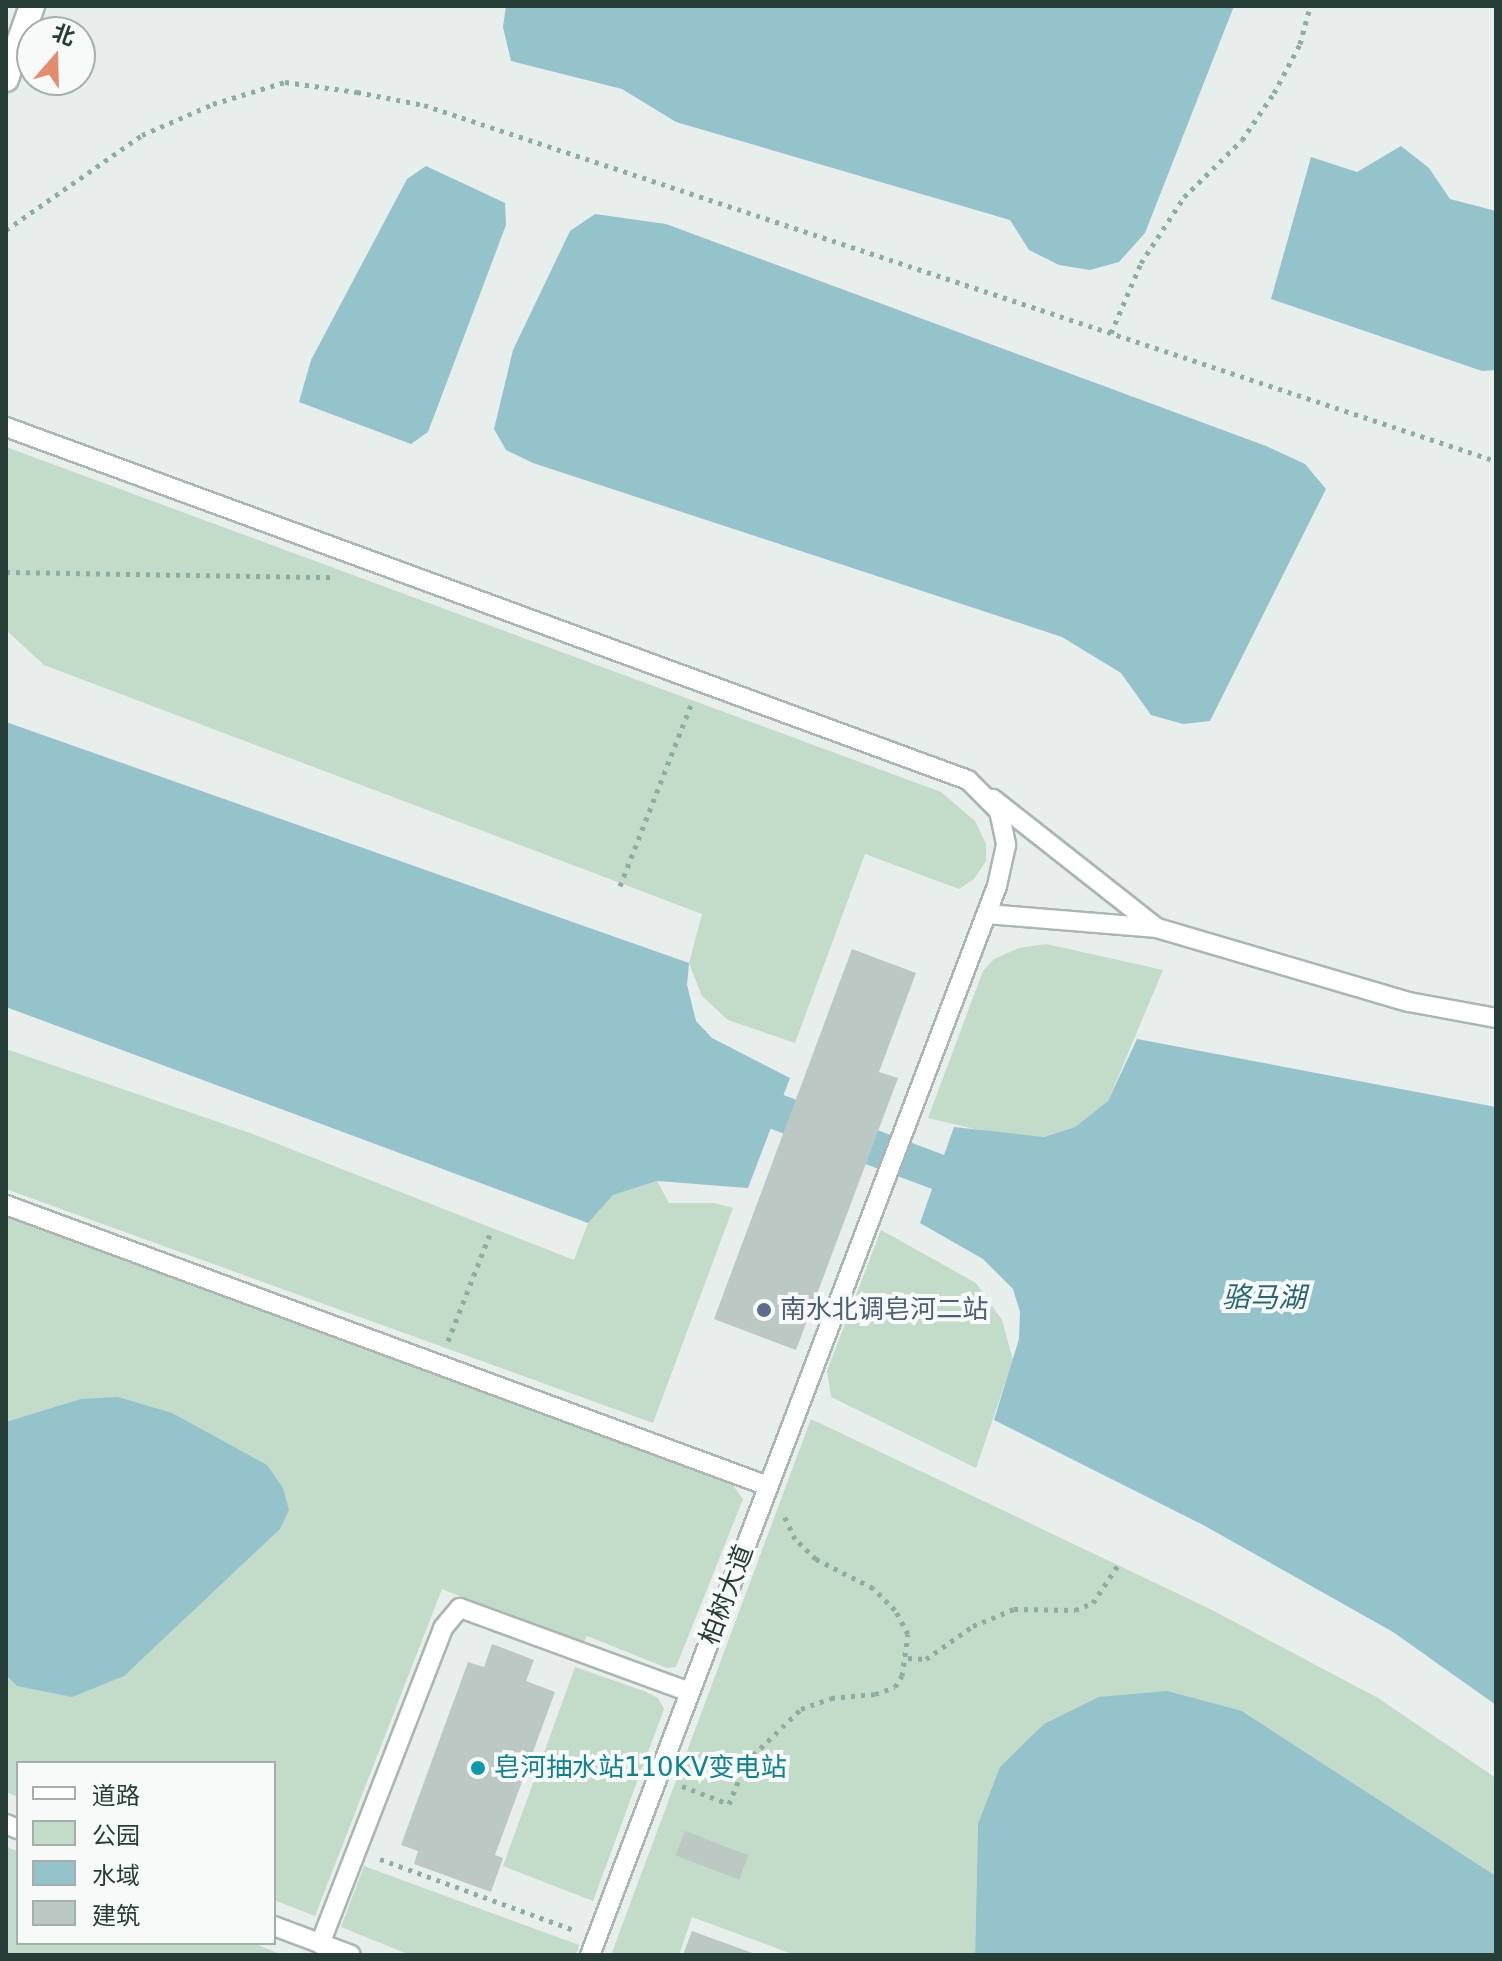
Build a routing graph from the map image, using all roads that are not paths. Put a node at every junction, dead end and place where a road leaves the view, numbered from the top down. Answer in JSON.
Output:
{"nodes":[{"id":1,"x":32,"y":6,"type":"edge"},
{"id":2,"x":6,"y":79,"type":"edge"},
{"id":3,"x":6,"y":427,"type":"edge"},
{"id":4,"x":968,"y":780,"type":"junction"},
{"id":5,"x":987,"y":914,"type":"junction"},
{"id":6,"x":1157,"y":928,"type":"junction"},
{"id":7,"x":1496,"y":1018,"type":"edge"},
{"id":8,"x":6,"y":1205,"type":"edge"},
{"id":9,"x":768,"y":1486,"type":"junction"},
{"id":10,"x":690,"y":1692,"type":"junction"},
{"id":11,"x":276,"y":1927,"type":"edge"},
{"id":12,"x":320,"y":1944,"type":"junction"},
{"id":13,"x":593,"y":1946,"type":"edge"},
{"id":14,"x":351,"y":1955,"type":"edge"}],
"edges":[{"from":1,"to":2,"type":"street"},
{"from":3,"to":4,"type":"lane"},
{"from":4,"to":5,"type":"lane","name":"柏树大道"},
{"from":4,"to":6,"type":"lane"},
{"from":5,"to":6,"type":"lane"},
{"from":5,"to":9,"type":"lane","name":"柏树大道"},
{"from":6,"to":7,"type":"lane"},
{"from":8,"to":9,"type":"lane"},
{"from":9,"to":10,"type":"lane","name":"柏树大道"},
{"from":10,"to":12,"type":"lane"},
{"from":10,"to":13,"type":"lane","name":"柏树大道"},
{"from":11,"to":12,"type":"lane"},
{"from":12,"to":14,"type":"lane"}]}
